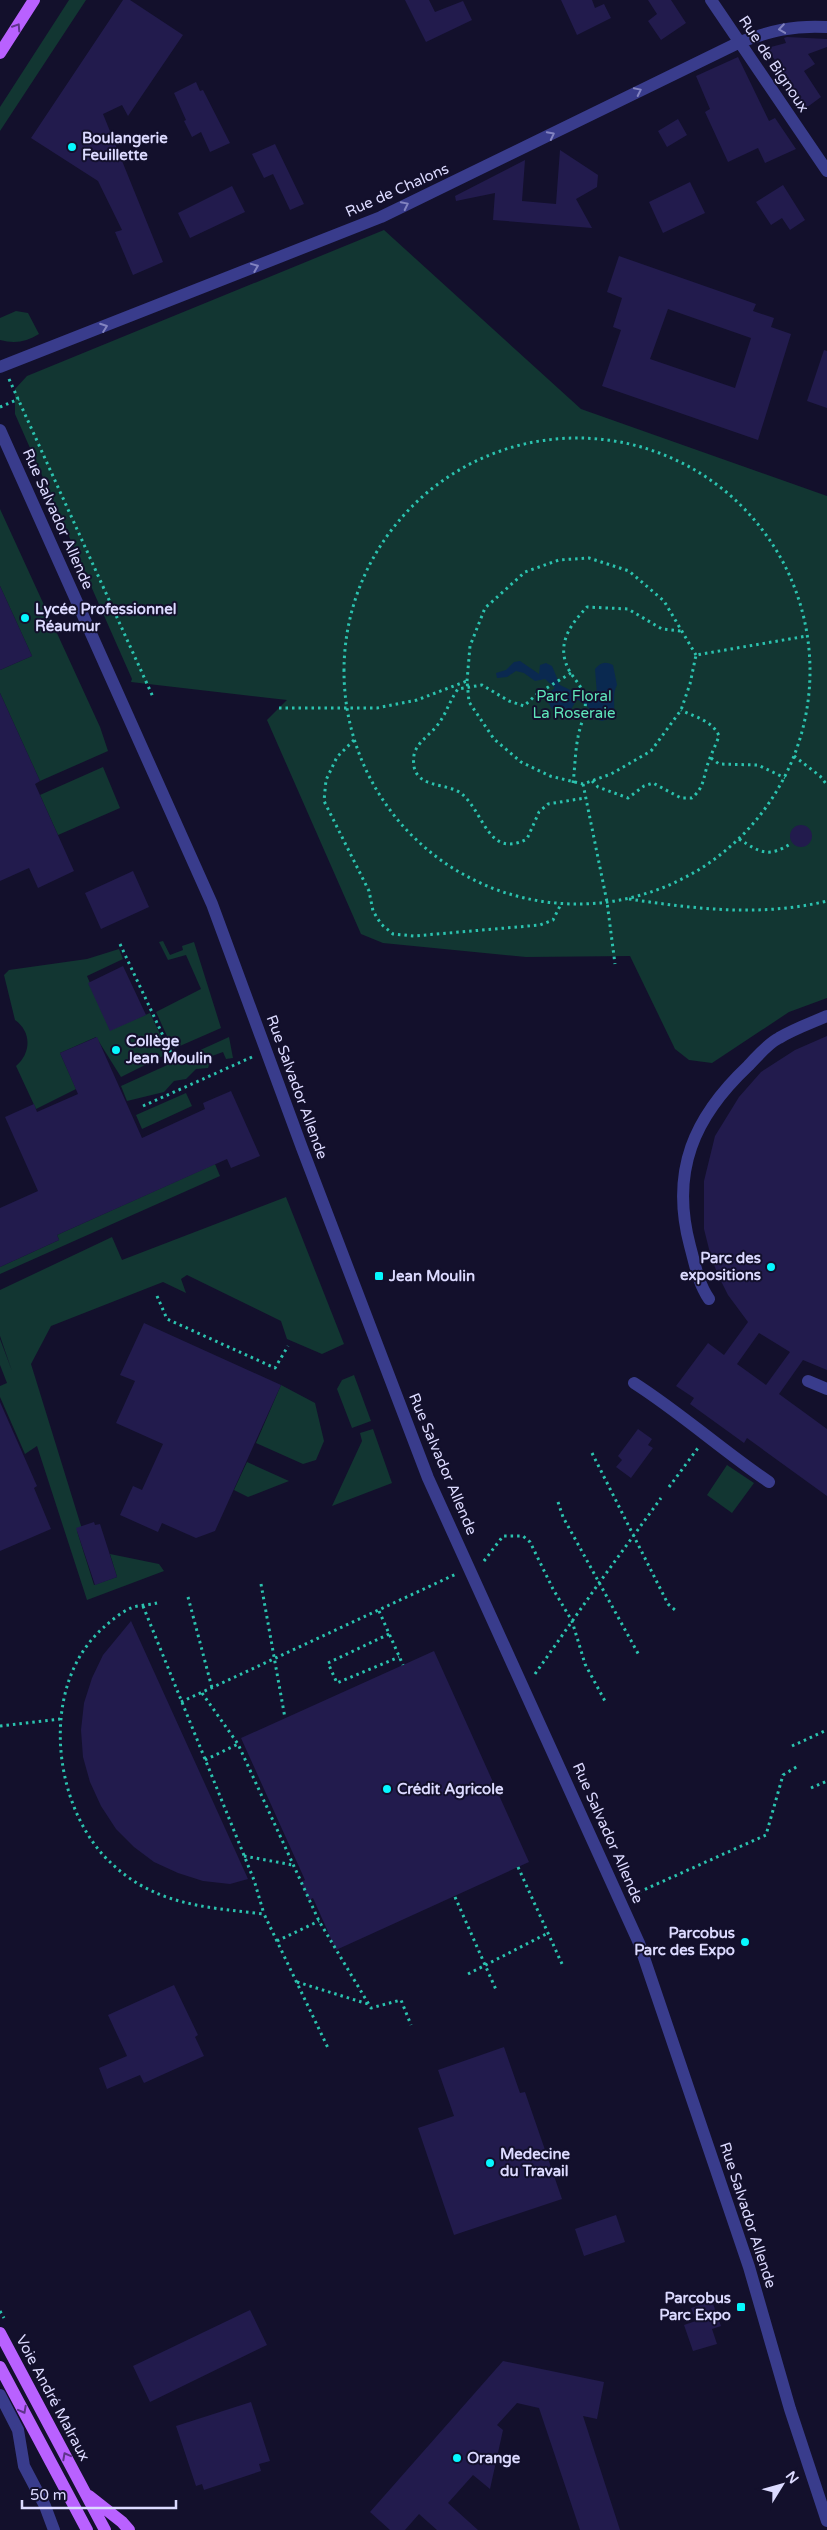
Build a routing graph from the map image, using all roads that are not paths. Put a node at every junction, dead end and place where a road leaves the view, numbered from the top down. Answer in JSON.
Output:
{"nodes":[{"id":1,"x":34,"y":0,"type":"edge"},
{"id":2,"x":711,"y":0,"type":"edge"},
{"id":3,"x":827,"y":27,"type":"edge"},
{"id":4,"x":740,"y":42,"type":"junction"},
{"id":5,"x":0,"y":54,"type":"edge"},
{"id":6,"x":827,"y":171,"type":"edge"},
{"id":7,"x":0,"y":367,"type":"edge"},
{"id":8,"x":0,"y":430,"type":"edge"},
{"id":9,"x":827,"y":1016,"type":"edge"},
{"id":10,"x":709,"y":1299,"type":"dead end"},
{"id":11,"x":808,"y":1381,"type":"dead end"},
{"id":12,"x":634,"y":1383,"type":"dead end"},
{"id":13,"x":827,"y":1389,"type":"edge"},
{"id":14,"x":769,"y":1482,"type":"dead end"},
{"id":15,"x":0,"y":2334,"type":"edge"},
{"id":16,"x":0,"y":2367,"type":"edge"},
{"id":17,"x":0,"y":2394,"type":"edge"},
{"id":18,"x":86,"y":2494,"type":"junction"},
{"id":19,"x":827,"y":2521,"type":"edge"},
{"id":20,"x":54,"y":2530,"type":"edge"},
{"id":21,"x":87,"y":2530,"type":"edge"},
{"id":22,"x":105,"y":2530,"type":"edge"},
{"id":23,"x":129,"y":2530,"type":"edge"}],
"edges":[{"from":5,"to":1,"type":"main road","one_way":true},
{"from":2,"to":4,"type":"street","name":"Rue de Bignoux"},
{"from":3,"to":4,"type":"street","name":"Rue de Chalons","one_way":true},
{"from":4,"to":6,"type":"street","name":"Rue de Bignoux"},
{"from":7,"to":4,"type":"street","name":"Rue de Chalons","one_way":true},
{"from":8,"to":19,"type":"street","name":"Rue Salvador Allende"},
{"from":9,"to":10,"type":"street"},
{"from":11,"to":13,"type":"street"},
{"from":12,"to":14,"type":"street"},
{"from":18,"to":15,"type":"main road","name":"Voie André Malraux","one_way":true},
{"from":16,"to":21,"type":"main road","one_way":true},
{"from":17,"to":20,"type":"street"},
{"from":18,"to":22,"type":"main road","name":"Voie André Malraux"},
{"from":18,"to":23,"type":"main road"}]}
